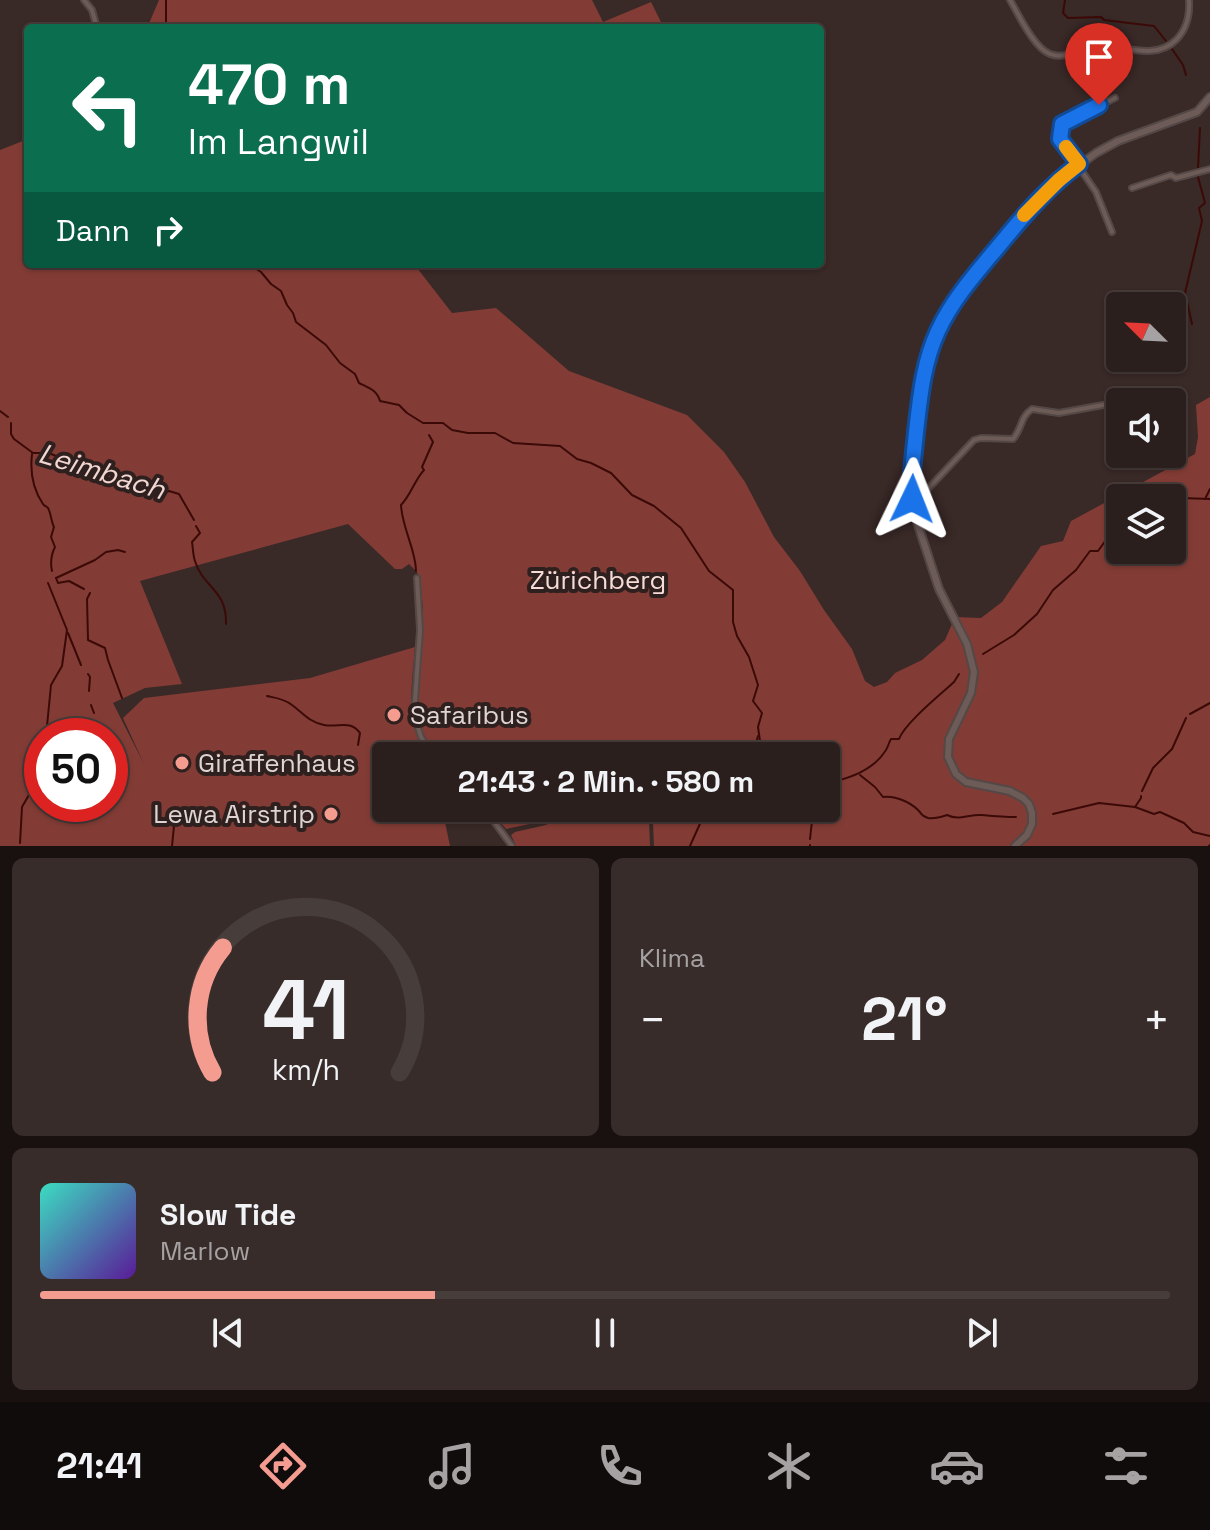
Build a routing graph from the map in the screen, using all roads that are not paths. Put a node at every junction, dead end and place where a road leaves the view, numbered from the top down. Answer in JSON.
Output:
{"nodes":[{"id":1,"x":84,"y":0,"type":"edge"},
{"id":2,"x":1010,"y":0,"type":"edge"},
{"id":3,"x":1189,"y":0,"type":"edge"},
{"id":4,"x":96,"y":24,"type":"edge"},
{"id":5,"x":1210,"y":97,"type":"edge"},
{"id":6,"x":1115,"y":98,"type":"dead end"},
{"id":7,"x":1079,"y":164,"type":"junction"},
{"id":8,"x":1210,"y":169,"type":"edge"},
{"id":9,"x":1132,"y":188,"type":"dead end"},
{"id":10,"x":1112,"y":232,"type":"dead end"},
{"id":11,"x":1106,"y":405,"type":"edge"},
{"id":12,"x":912,"y":499,"type":"junction"},
{"id":13,"x":417,"y":578,"type":"dead end"},
{"id":14,"x":424,"y":742,"type":"edge"},
{"id":15,"x":494,"y":822,"type":"edge"},
{"id":16,"x":512,"y":846,"type":"edge"},
{"id":17,"x":1015,"y":846,"type":"edge"}],
"edges":[{"from":1,"to":4,"type":"street"},
{"from":2,"to":3,"type":"street"},
{"from":5,"to":7,"type":"main road"},
{"from":6,"to":7,"type":"street"},
{"from":7,"to":10,"type":"street"},
{"from":7,"to":12,"type":"main road"},
{"from":8,"to":9,"type":"street"},
{"from":11,"to":12,"type":"street"},
{"from":12,"to":17,"type":"main road"},
{"from":13,"to":14,"type":"street"},
{"from":15,"to":16,"type":"street"}]}
